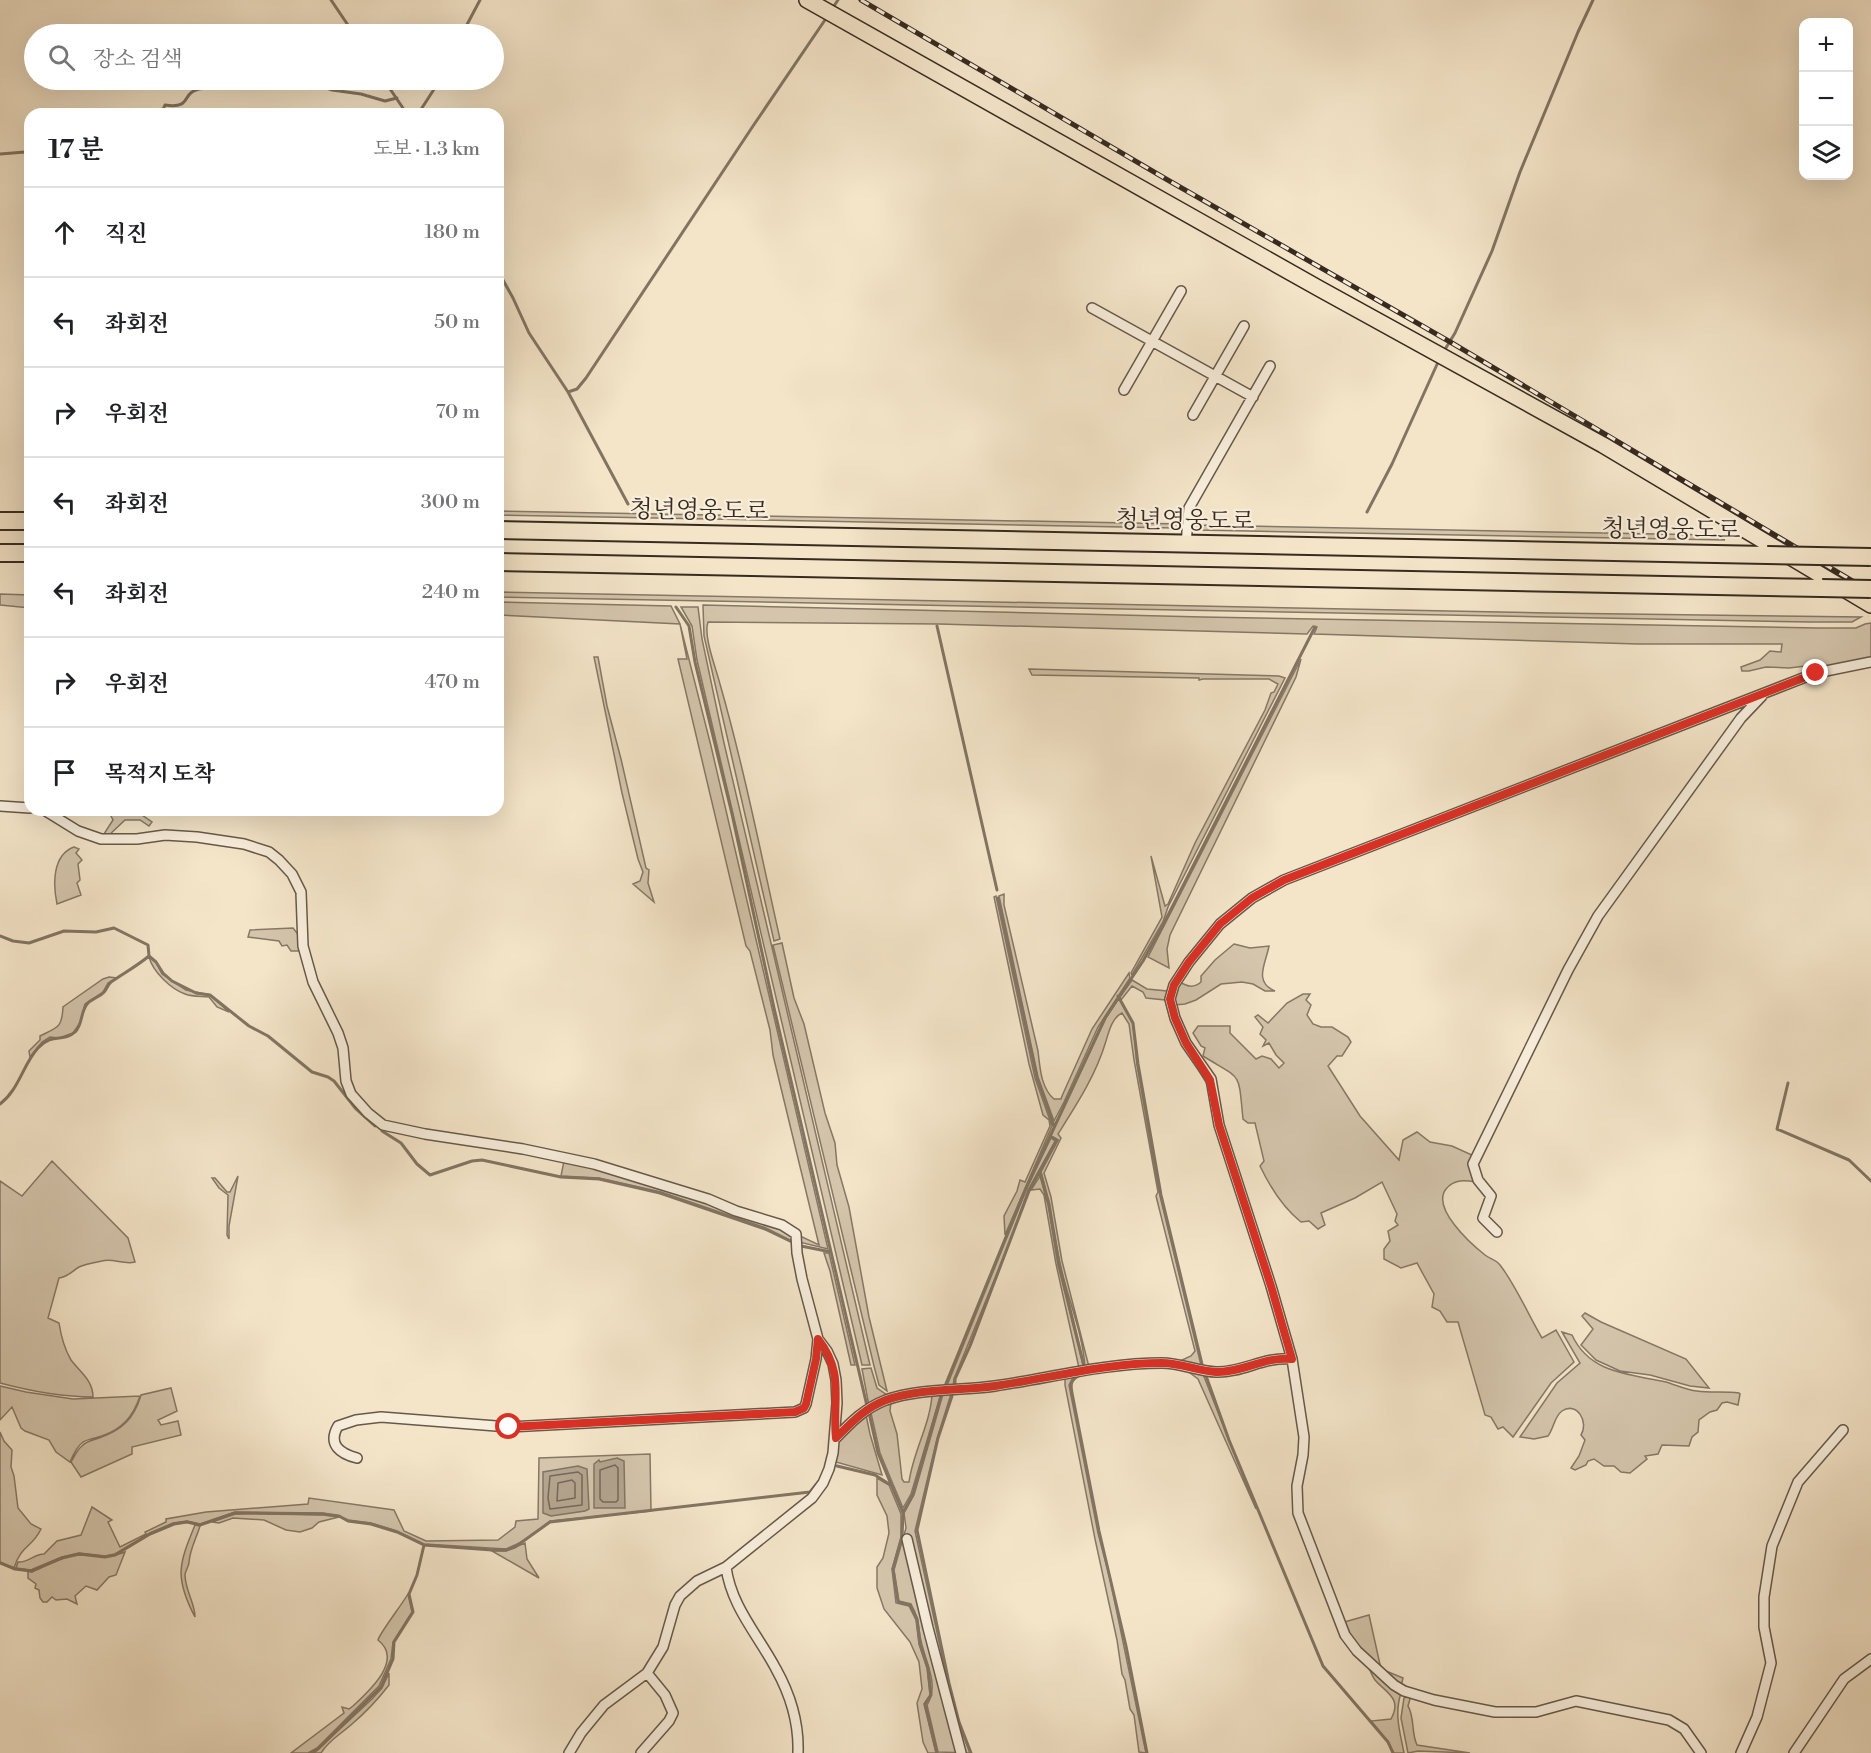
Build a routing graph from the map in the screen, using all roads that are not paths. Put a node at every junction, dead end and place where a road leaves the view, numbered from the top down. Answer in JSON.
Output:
{"nodes":[{"id":1,"x":807,"y":0,"type":"edge"},
{"id":2,"x":1181,"y":291,"type":"dead end"},
{"id":3,"x":1092,"y":308,"type":"dead end"},
{"id":4,"x":1244,"y":326,"type":"dead end"},
{"id":5,"x":1152,"y":341,"type":"junction"},
{"id":6,"x":1270,"y":366,"type":"dead end"},
{"id":7,"x":1216,"y":376,"type":"junction"},
{"id":8,"x":1124,"y":390,"type":"dead end"},
{"id":9,"x":1253,"y":397,"type":"junction"},
{"id":10,"x":1193,"y":415,"type":"dead end"},
{"id":11,"x":0,"y":521,"type":"edge"},
{"id":12,"x":24,"y":521,"type":"edge"},
{"id":13,"x":504,"y":530,"type":"edge"},
{"id":14,"x":1186,"y":544,"type":"junction"},
{"id":15,"x":0,"y":553,"type":"edge"},
{"id":16,"x":24,"y":553,"type":"edge"},
{"id":17,"x":1871,"y":557,"type":"edge"},
{"id":18,"x":504,"y":562,"type":"edge"},
{"id":19,"x":1871,"y":589,"type":"edge"},
{"id":20,"x":1871,"y":605,"type":"edge"},
{"id":21,"x":1871,"y":662,"type":"edge"},
{"id":22,"x":1766,"y":692,"type":"junction"},
{"id":23,"x":0,"y":806,"type":"edge"},
{"id":24,"x":24,"y":808,"type":"edge"},
{"id":25,"x":54,"y":816,"type":"edge"},
{"id":26,"x":1497,"y":1232,"type":"dead end"},
{"id":27,"x":818,"y":1339,"type":"junction"},
{"id":28,"x":1292,"y":1359,"type":"junction"},
{"id":29,"x":1843,"y":1430,"type":"dead end"},
{"id":30,"x":836,"y":1438,"type":"junction"},
{"id":31,"x":357,"y":1458,"type":"dead end"},
{"id":32,"x":907,"y":1539,"type":"dead end"},
{"id":33,"x":726,"y":1567,"type":"junction"},
{"id":34,"x":1871,"y":1659,"type":"edge"},
{"id":35,"x":647,"y":1673,"type":"junction"},
{"id":36,"x":569,"y":1753,"type":"edge"},
{"id":37,"x":641,"y":1753,"type":"edge"},
{"id":38,"x":798,"y":1753,"type":"edge"},
{"id":39,"x":961,"y":1753,"type":"edge"},
{"id":40,"x":1701,"y":1753,"type":"edge"},
{"id":41,"x":1741,"y":1753,"type":"edge"},
{"id":42,"x":1794,"y":1753,"type":"edge"}],
"edges":[{"from":1,"to":20,"type":"main road"},
{"from":2,"to":5,"type":"street"},
{"from":3,"to":5,"type":"street"},
{"from":4,"to":7,"type":"street"},
{"from":5,"to":7,"type":"street"},
{"from":5,"to":8,"type":"street"},
{"from":6,"to":9,"type":"street"},
{"from":7,"to":9,"type":"street"},
{"from":7,"to":10,"type":"street"},
{"from":9,"to":14,"type":"street"},
{"from":11,"to":12,"type":"highway"},
{"from":13,"to":14,"type":"highway","name":"청년영웅도로"},
{"from":14,"to":17,"type":"highway","name":"청년영웅도로","bridge":true},
{"from":15,"to":16,"type":"highway"},
{"from":18,"to":19,"type":"highway","bridge":true},
{"from":21,"to":22,"type":"street"},
{"from":22,"to":26,"type":"street"},
{"from":22,"to":28,"type":"street"},
{"from":23,"to":24,"type":"street"},
{"from":25,"to":27,"type":"street"},
{"from":27,"to":30,"type":"street"},
{"from":27,"to":31,"type":"street"},
{"from":28,"to":30,"type":"street"},
{"from":28,"to":40,"type":"street"},
{"from":29,"to":41,"type":"street"},
{"from":30,"to":33,"type":"street"},
{"from":32,"to":39,"type":"street"},
{"from":33,"to":35,"type":"street"},
{"from":33,"to":38,"type":"street"},
{"from":34,"to":42,"type":"street"},
{"from":35,"to":36,"type":"street"},
{"from":35,"to":37,"type":"street"}]}
